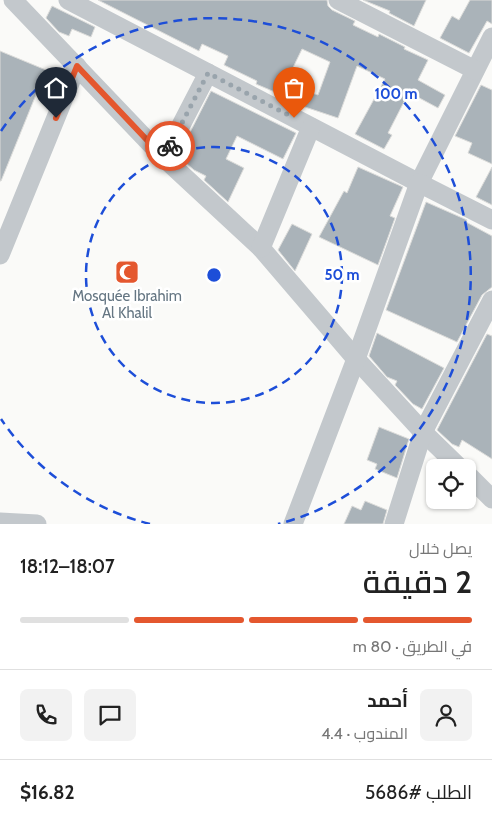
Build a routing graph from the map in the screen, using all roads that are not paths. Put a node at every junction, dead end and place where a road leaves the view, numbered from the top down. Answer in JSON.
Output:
{"nodes":[{"id":1,"x":14,"y":0,"type":"edge"},
{"id":2,"x":68,"y":0,"type":"edge"},
{"id":3,"x":338,"y":0,"type":"edge"},
{"id":4,"x":492,"y":37,"type":"edge"},
{"id":5,"x":77,"y":66,"type":"junction"},
{"id":6,"x":475,"y":70,"type":"junction"},
{"id":7,"x":208,"y":73,"type":"junction"},
{"id":8,"x":311,"y":127,"type":"junction"},
{"id":9,"x":164,"y":158,"type":"junction"},
{"id":10,"x":419,"y":183,"type":"junction"},
{"id":11,"x":492,"y":220,"type":"edge"},
{"id":12,"x":261,"y":248,"type":"junction"},
{"id":13,"x":0,"y":255,"type":"edge"},
{"id":14,"x":492,"y":300,"type":"edge"},
{"id":15,"x":356,"y":359,"type":"junction"},
{"id":16,"x":423,"y":432,"type":"junction"},
{"id":17,"x":451,"y":459,"type":"edge"},
{"id":18,"x":476,"y":483,"type":"edge"},
{"id":19,"x":492,"y":499,"type":"edge"},
{"id":20,"x":0,"y":522,"type":"edge"},
{"id":21,"x":37,"y":524,"type":"edge"},
{"id":22,"x":293,"y":524,"type":"edge"},
{"id":23,"x":394,"y":524,"type":"edge"}],
"edges":[{"from":1,"to":5,"type":"street"},
{"from":2,"to":7,"type":"street"},
{"from":3,"to":6,"type":"street"},
{"from":4,"to":6,"type":"street"},
{"from":5,"to":9,"type":"street"},
{"from":5,"to":13,"type":"street"},
{"from":6,"to":10,"type":"street"},
{"from":7,"to":8,"type":"street"},
{"from":7,"to":9,"type":"street"},
{"from":8,"to":10,"type":"street"},
{"from":8,"to":12,"type":"street"},
{"from":9,"to":12,"type":"street"},
{"from":10,"to":11,"type":"street"},
{"from":10,"to":15,"type":"street"},
{"from":12,"to":15,"type":"street"},
{"from":14,"to":16,"type":"street"},
{"from":15,"to":16,"type":"street"},
{"from":15,"to":22,"type":"street"},
{"from":16,"to":17,"type":"street"},
{"from":16,"to":23,"type":"street"},
{"from":18,"to":19,"type":"street"},
{"from":20,"to":21,"type":"street"}]}
